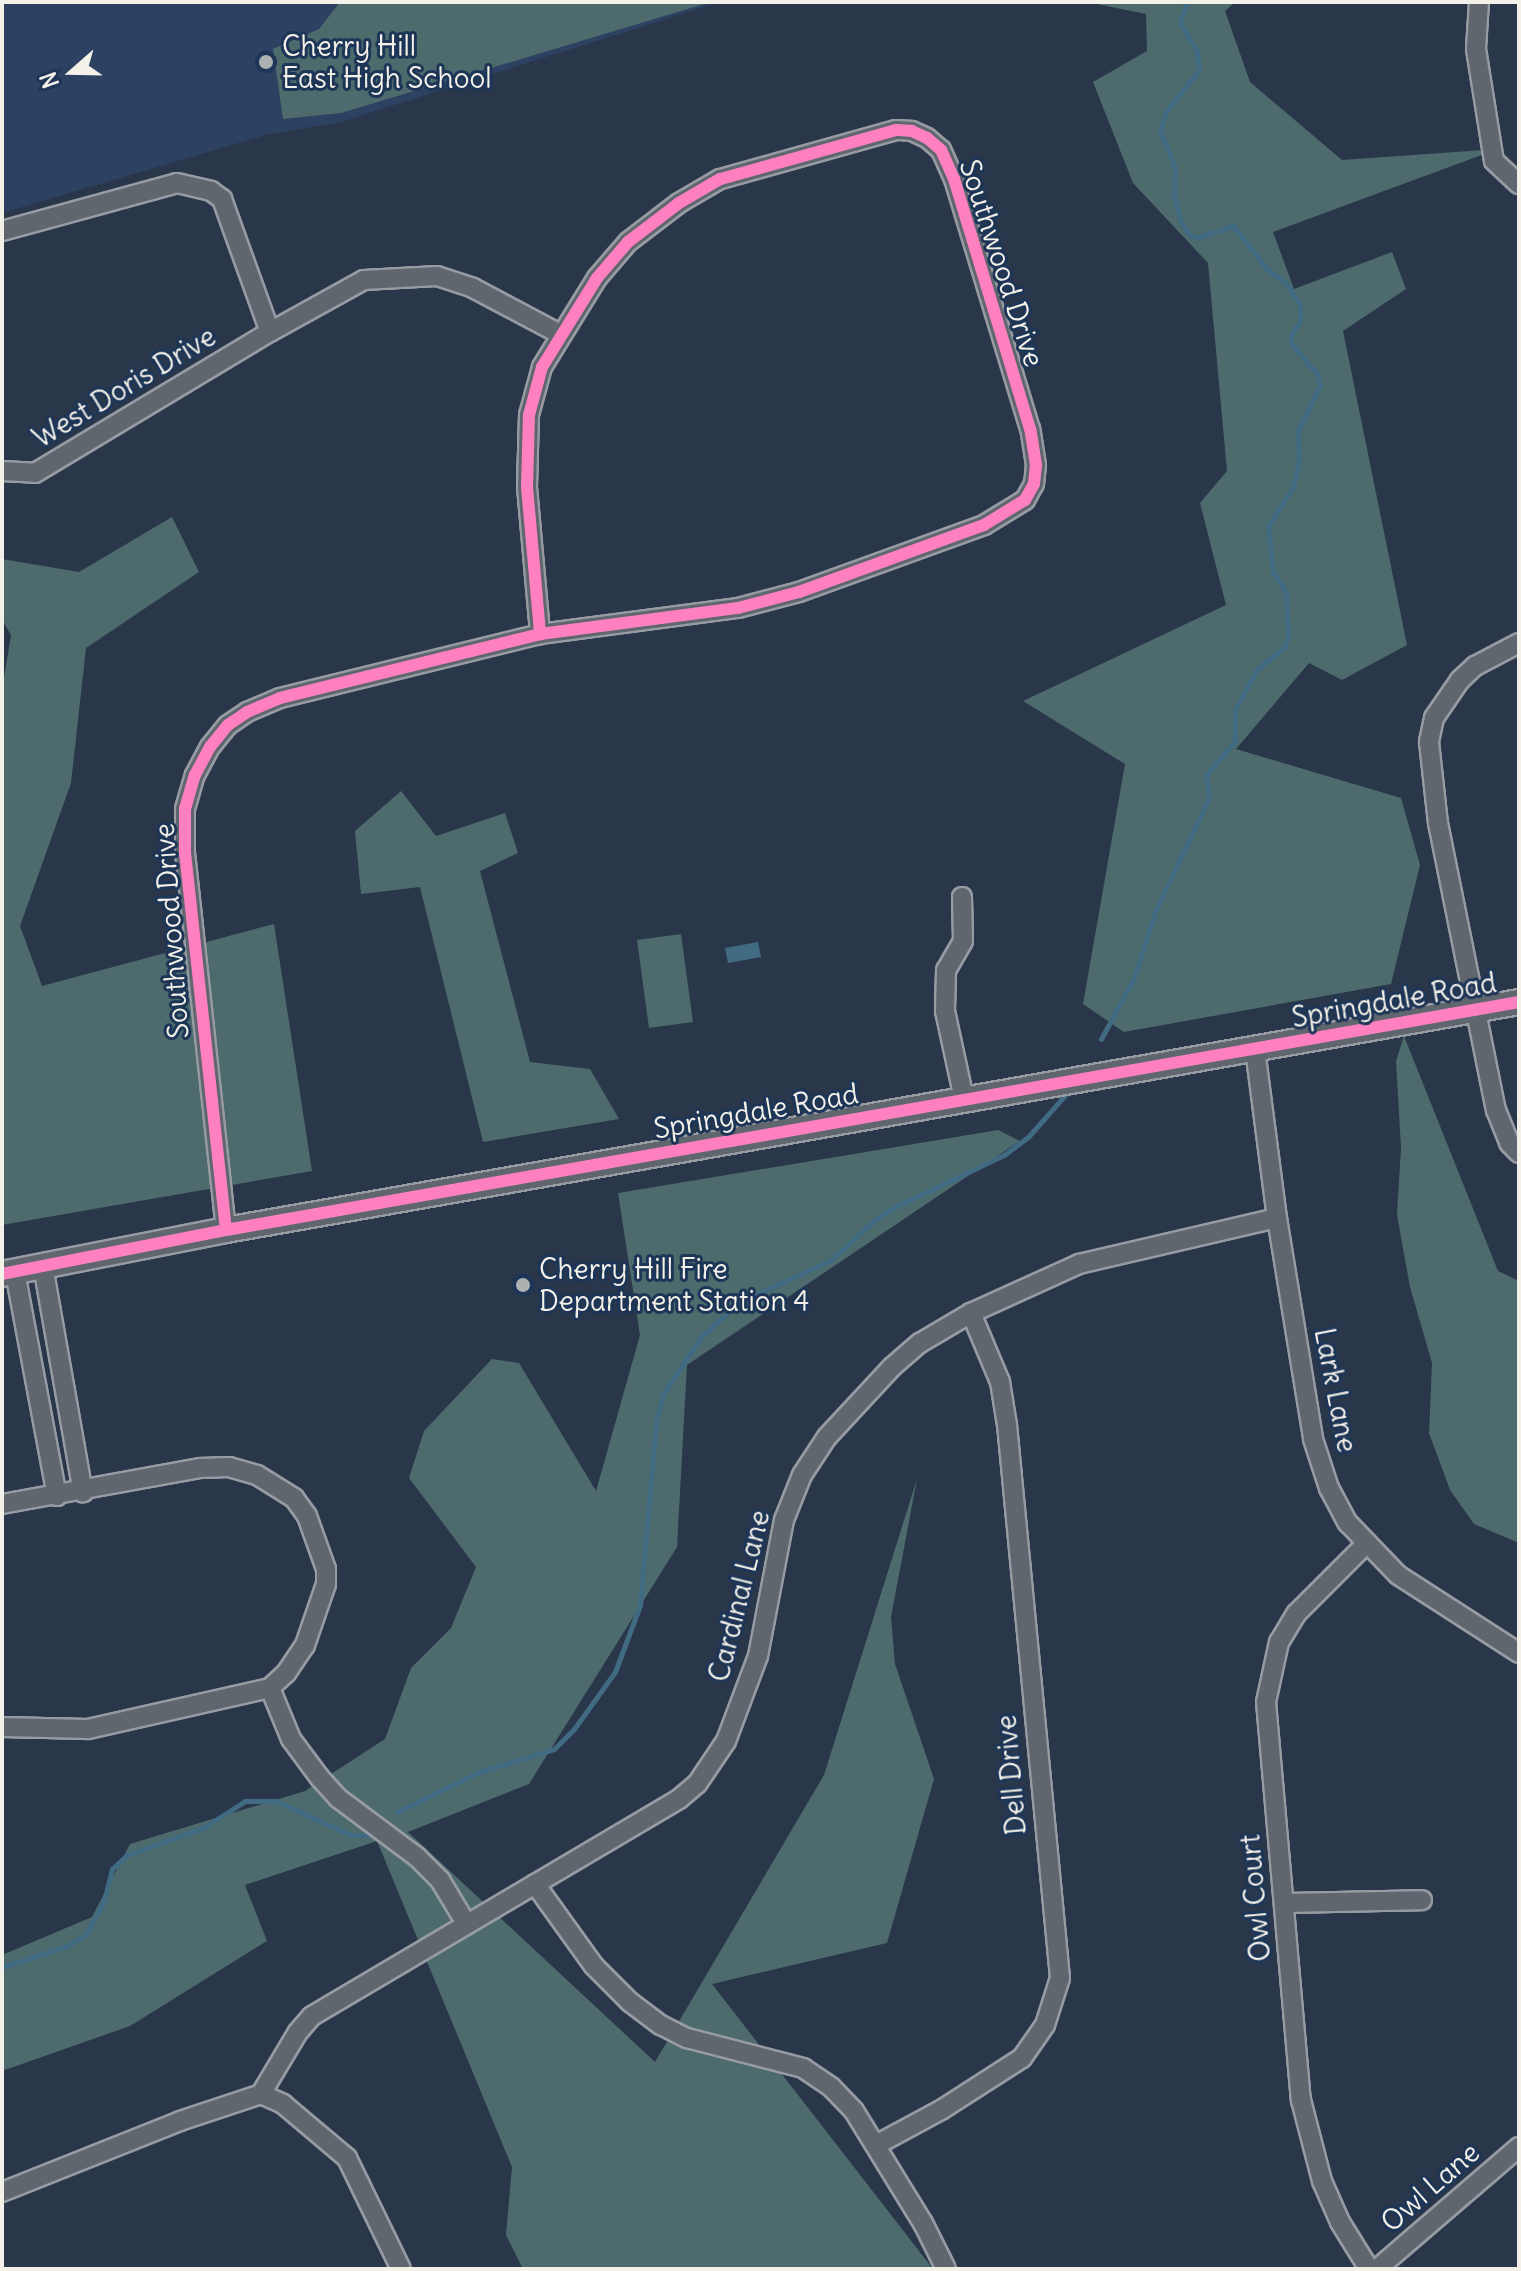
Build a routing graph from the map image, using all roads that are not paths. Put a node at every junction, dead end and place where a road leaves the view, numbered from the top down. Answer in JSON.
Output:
{"nodes":[{"id":1,"x":1479,"y":2,"type":"edge"},
{"id":2,"x":1519,"y":184,"type":"edge"},
{"id":3,"x":2,"y":231,"type":"edge"},
{"id":4,"x":270,"y":332,"type":"junction"},
{"id":5,"x":560,"y":334,"type":"junction"},
{"id":6,"x":2,"y":471,"type":"edge"},
{"id":7,"x":540,"y":634,"type":"junction"},
{"id":8,"x":1519,"y":643,"type":"edge"},
{"id":9,"x":962,"y":897,"type":"dead end"},
{"id":10,"x":1519,"y":1002,"type":"edge"},
{"id":11,"x":1474,"y":1010,"type":"junction"},
{"id":12,"x":1255,"y":1049,"type":"junction"},
{"id":13,"x":964,"y":1099,"type":"junction"},
{"id":14,"x":1519,"y":1153,"type":"edge"},
{"id":15,"x":1277,"y":1218,"type":"junction"},
{"id":16,"x":226,"y":1230,"type":"junction"},
{"id":17,"x":43,"y":1266,"type":"junction"},
{"id":18,"x":8,"y":1273,"type":"edge"},
{"id":19,"x":971,"y":1313,"type":"junction"},
{"id":20,"x":83,"y":1492,"type":"junction"},
{"id":21,"x":57,"y":1496,"type":"junction"},
{"id":22,"x":2,"y":1504,"type":"edge"},
{"id":23,"x":1367,"y":1543,"type":"junction"},
{"id":24,"x":1519,"y":1653,"type":"edge"},
{"id":25,"x":270,"y":1688,"type":"junction"},
{"id":26,"x":2,"y":1727,"type":"edge"},
{"id":27,"x":535,"y":1884,"type":"junction"},
{"id":28,"x":1422,"y":1900,"type":"dead end"},
{"id":29,"x":1284,"y":1903,"type":"junction"},
{"id":30,"x":467,"y":1925,"type":"junction"},
{"id":31,"x":261,"y":2094,"type":"junction"},
{"id":32,"x":876,"y":2145,"type":"junction"},
{"id":33,"x":1519,"y":2147,"type":"edge"},
{"id":34,"x":2,"y":2192,"type":"edge"},
{"id":35,"x":401,"y":2269,"type":"edge"},
{"id":36,"x":946,"y":2269,"type":"edge"},
{"id":37,"x":1369,"y":2269,"type":"edge"},
{"id":38,"x":1377,"y":2269,"type":"edge"}],
"edges":[{"from":1,"to":2,"type":"street"},
{"from":3,"to":4,"type":"street"},
{"from":4,"to":5,"type":"street","name":"West Doris Drive"},
{"from":4,"to":6,"type":"street","name":"West Doris Drive"},
{"from":5,"to":7,"type":"street","name":"Southwood Drive"},
{"from":5,"to":7,"type":"street","name":"Southwood Drive"},
{"from":7,"to":16,"type":"street","name":"Southwood Drive"},
{"from":8,"to":11,"type":"street"},
{"from":9,"to":13,"type":"street"},
{"from":10,"to":11,"type":"main road","name":"Springdale Road"},
{"from":11,"to":12,"type":"main road","name":"Springdale Road"},
{"from":11,"to":14,"type":"street"},
{"from":12,"to":13,"type":"main road","name":"Springdale Road"},
{"from":12,"to":15,"type":"street","name":"Lark Lane"},
{"from":13,"to":16,"type":"main road","name":"Springdale Road"},
{"from":15,"to":19,"type":"street","name":"Cardinal Lane"},
{"from":15,"to":23,"type":"street","name":"Lark Lane"},
{"from":16,"to":17,"type":"main road","name":"Springdale Road"},
{"from":17,"to":18,"type":"main road","name":"Springdale Road"},
{"from":17,"to":20,"type":"street"},
{"from":18,"to":21,"type":"street"},
{"from":19,"to":27,"type":"street","name":"Cardinal Lane"},
{"from":19,"to":32,"type":"street","name":"Dell Drive"},
{"from":20,"to":21,"type":"street"},
{"from":20,"to":25,"type":"street"},
{"from":21,"to":22,"type":"street"},
{"from":23,"to":24,"type":"street","name":"Lark Lane"},
{"from":23,"to":29,"type":"street","name":"Owl Court"},
{"from":25,"to":26,"type":"street"},
{"from":25,"to":30,"type":"street"},
{"from":27,"to":30,"type":"street","name":"Cardinal Lane"},
{"from":27,"to":32,"type":"street"},
{"from":28,"to":29,"type":"street"},
{"from":29,"to":37,"type":"street","name":"Owl Court"},
{"from":30,"to":31,"type":"street","name":"Cardinal Lane"},
{"from":31,"to":34,"type":"street"},
{"from":31,"to":35,"type":"street"},
{"from":32,"to":36,"type":"street"},
{"from":33,"to":38,"type":"street","name":"Owl Lane"}]}
